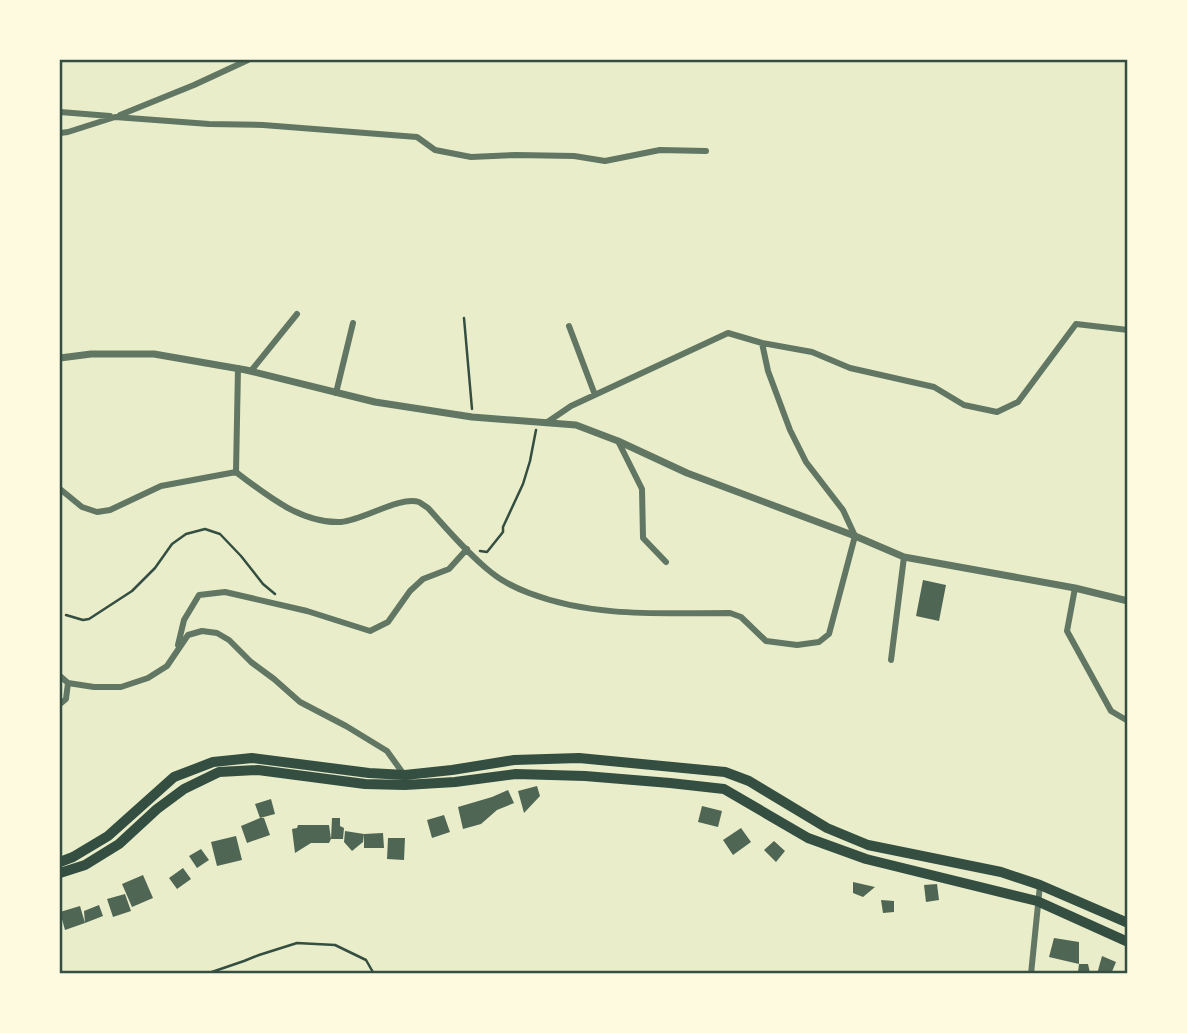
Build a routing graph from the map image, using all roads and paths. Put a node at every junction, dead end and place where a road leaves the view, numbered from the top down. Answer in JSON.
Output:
{"nodes":[{"id":1,"x":248,"y":60,"type":"edge"},
{"id":2,"x":60,"y":112,"type":"edge"},
{"id":3,"x":116,"y":117,"type":"junction"},
{"id":4,"x":60,"y":133,"type":"edge"},
{"id":5,"x":706,"y":150,"type":"dead end"},
{"id":6,"x":297,"y":314,"type":"dead end"},
{"id":7,"x":464,"y":318,"type":"dead end"},
{"id":8,"x":353,"y":323,"type":"dead end"},
{"id":9,"x":569,"y":326,"type":"dead end"},
{"id":10,"x":1128,"y":330,"type":"edge"},
{"id":11,"x":762,"y":342,"type":"junction"},
{"id":12,"x":60,"y":358,"type":"edge"},
{"id":13,"x":238,"y":368,"type":"junction"},
{"id":14,"x":251,"y":371,"type":"junction"},
{"id":15,"x":336,"y":393,"type":"junction"},
{"id":16,"x":595,"y":395,"type":"junction"},
{"id":17,"x":472,"y":417,"type":"junction"},
{"id":18,"x":542,"y":422,"type":"junction"},
{"id":19,"x":618,"y":441,"type":"junction"},
{"id":20,"x":236,"y":472,"type":"junction"},
{"id":21,"x":60,"y":489,"type":"edge"},
{"id":22,"x":855,"y":536,"type":"junction"},
{"id":23,"x":467,"y":549,"type":"junction"},
{"id":24,"x":904,"y":557,"type":"junction"},
{"id":25,"x":666,"y":562,"type":"dead end"},
{"id":26,"x":1075,"y":588,"type":"junction"},
{"id":27,"x":1128,"y":601,"type":"edge"},
{"id":28,"x":291,"y":608,"type":"junction"},
{"id":29,"x":66,"y":615,"type":"dead end"},
{"id":30,"x":177,"y":650,"type":"junction"},
{"id":31,"x":891,"y":660,"type":"dead end"},
{"id":32,"x":60,"y":676,"type":"edge"},
{"id":33,"x":68,"y":683,"type":"junction"},
{"id":34,"x":60,"y":705,"type":"edge"},
{"id":35,"x":1128,"y":721,"type":"edge"},
{"id":36,"x":405,"y":780,"type":"junction"},
{"id":37,"x":60,"y":862,"type":"edge"},
{"id":38,"x":60,"y":873,"type":"edge"},
{"id":39,"x":1040,"y":885,"type":"junction"},
{"id":40,"x":1037,"y":901,"type":"junction"},
{"id":41,"x":1128,"y":923,"type":"edge"},
{"id":42,"x":1128,"y":942,"type":"edge"},
{"id":43,"x":206,"y":974,"type":"edge"},
{"id":44,"x":374,"y":974,"type":"edge"},
{"id":45,"x":1031,"y":974,"type":"edge"}],
"edges":[{"from":1,"to":3,"type":"street"},
{"from":2,"to":3,"type":"street"},
{"from":3,"to":4,"type":"street"},
{"from":3,"to":5,"type":"street"},
{"from":6,"to":14,"type":"street"},
{"from":7,"to":17,"type":"path"},
{"from":8,"to":15,"type":"street"},
{"from":9,"to":16,"type":"street"},
{"from":10,"to":11,"type":"street"},
{"from":11,"to":16,"type":"street"},
{"from":11,"to":22,"type":"street"},
{"from":12,"to":13,"type":"street"},
{"from":13,"to":14,"type":"street"},
{"from":13,"to":20,"type":"street"},
{"from":14,"to":15,"type":"street"},
{"from":15,"to":17,"type":"street"},
{"from":16,"to":18,"type":"street"},
{"from":17,"to":18,"type":"street"},
{"from":18,"to":19,"type":"street"},
{"from":18,"to":23,"type":"path"},
{"from":19,"to":22,"type":"street"},
{"from":19,"to":25,"type":"street"},
{"from":20,"to":21,"type":"street"},
{"from":20,"to":23,"type":"street"},
{"from":22,"to":23,"type":"street"},
{"from":22,"to":24,"type":"street"},
{"from":23,"to":28,"type":"street"},
{"from":24,"to":26,"type":"street"},
{"from":24,"to":31,"type":"street"},
{"from":26,"to":27,"type":"street"},
{"from":26,"to":35,"type":"street"},
{"from":28,"to":29,"type":"path"},
{"from":28,"to":30,"type":"street"},
{"from":30,"to":33,"type":"street"},
{"from":30,"to":36,"type":"street"},
{"from":32,"to":33,"type":"street"},
{"from":33,"to":34,"type":"street"},
{"from":36,"to":37,"type":"main road"},
{"from":36,"to":38,"type":"main road"},
{"from":36,"to":39,"type":"main road"},
{"from":36,"to":40,"type":"main road"},
{"from":39,"to":40,"type":"street"},
{"from":39,"to":41,"type":"main road"},
{"from":40,"to":42,"type":"main road"},
{"from":40,"to":45,"type":"street"},
{"from":43,"to":44,"type":"path"}]}
